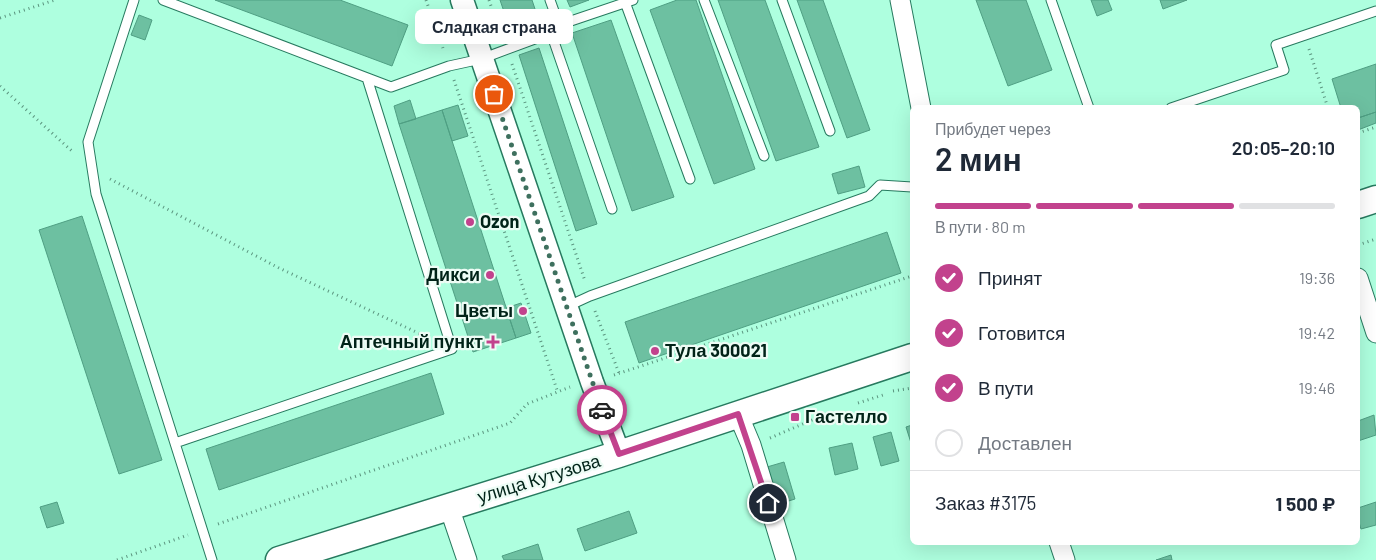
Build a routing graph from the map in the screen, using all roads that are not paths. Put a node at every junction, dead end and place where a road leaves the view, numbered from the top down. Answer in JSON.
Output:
{"nodes":[{"id":1,"x":134,"y":0,"type":"edge"},
{"id":2,"x":163,"y":0,"type":"edge"},
{"id":3,"x":462,"y":0,"type":"edge"},
{"id":4,"x":550,"y":0,"type":"edge"},
{"id":5,"x":704,"y":0,"type":"edge"},
{"id":6,"x":782,"y":0,"type":"edge"},
{"id":7,"x":900,"y":0,"type":"edge"},
{"id":8,"x":1051,"y":0,"type":"edge"},
{"id":9,"x":629,"y":1,"type":"edge"},
{"id":10,"x":1376,"y":11,"type":"edge"},
{"id":11,"x":560,"y":26,"type":"junction"},
{"id":12,"x":551,"y":33,"type":"junction"},
{"id":13,"x":482,"y":59,"type":"junction"},
{"id":14,"x":367,"y":78,"type":"junction"},
{"id":15,"x":920,"y":105,"type":"edge"},
{"id":16,"x":1088,"y":105,"type":"edge"},
{"id":17,"x":1180,"y":105,"type":"edge"},
{"id":18,"x":830,"y":131,"type":"dead end"},
{"id":19,"x":764,"y":156,"type":"dead end"},
{"id":20,"x":690,"y":179,"type":"dead end"},
{"id":21,"x":910,"y":187,"type":"edge"},
{"id":22,"x":1376,"y":199,"type":"edge"},
{"id":23,"x":1360,"y":204,"type":"edge"},
{"id":24,"x":612,"y":209,"type":"dead end"},
{"id":25,"x":1360,"y":284,"type":"edge"},
{"id":26,"x":566,"y":307,"type":"junction"},
{"id":27,"x":1376,"y":332,"type":"edge"},
{"id":28,"x":910,"y":357,"type":"edge"},
{"id":29,"x":738,"y":414,"type":"junction"},
{"id":30,"x":175,"y":443,"type":"junction"},
{"id":31,"x":619,"y":454,"type":"junction"},
{"id":32,"x":449,"y":507,"type":"junction"},
{"id":33,"x":1060,"y":545,"type":"edge"},
{"id":34,"x":212,"y":560,"type":"edge"},
{"id":35,"x":279,"y":560,"type":"edge"},
{"id":36,"x":467,"y":560,"type":"edge"},
{"id":37,"x":786,"y":560,"type":"edge"},
{"id":38,"x":1065,"y":560,"type":"edge"}],
"edges":[{"from":1,"to":30,"type":"lane"},
{"from":2,"to":14,"type":"lane"},
{"from":3,"to":13,"type":"street"},
{"from":4,"to":11,"type":"lane"},
{"from":5,"to":19,"type":"lane"},
{"from":6,"to":18,"type":"lane"},
{"from":7,"to":15,"type":"street"},
{"from":8,"to":16,"type":"lane"},
{"from":9,"to":11,"type":"lane"},
{"from":9,"to":20,"type":"lane"},
{"from":10,"to":17,"type":"lane"},
{"from":11,"to":12,"type":"lane"},
{"from":12,"to":13,"type":"lane"},
{"from":12,"to":24,"type":"lane"},
{"from":13,"to":14,"type":"lane"},
{"from":13,"to":26,"type":"street"},
{"from":14,"to":30,"type":"lane"},
{"from":21,"to":26,"type":"lane"},
{"from":22,"to":23,"type":"main road"},
{"from":25,"to":27,"type":"street"},
{"from":26,"to":31,"type":"street"},
{"from":28,"to":29,"type":"main road","name":"улица Кутузова"},
{"from":29,"to":31,"type":"main road","name":"улица Кутузова"},
{"from":29,"to":37,"type":"street"},
{"from":30,"to":34,"type":"lane"},
{"from":31,"to":32,"type":"main road","name":"улица Кутузова"},
{"from":32,"to":35,"type":"main road","name":"улица Кутузова"},
{"from":32,"to":36,"type":"street"},
{"from":33,"to":38,"type":"street"}]}
